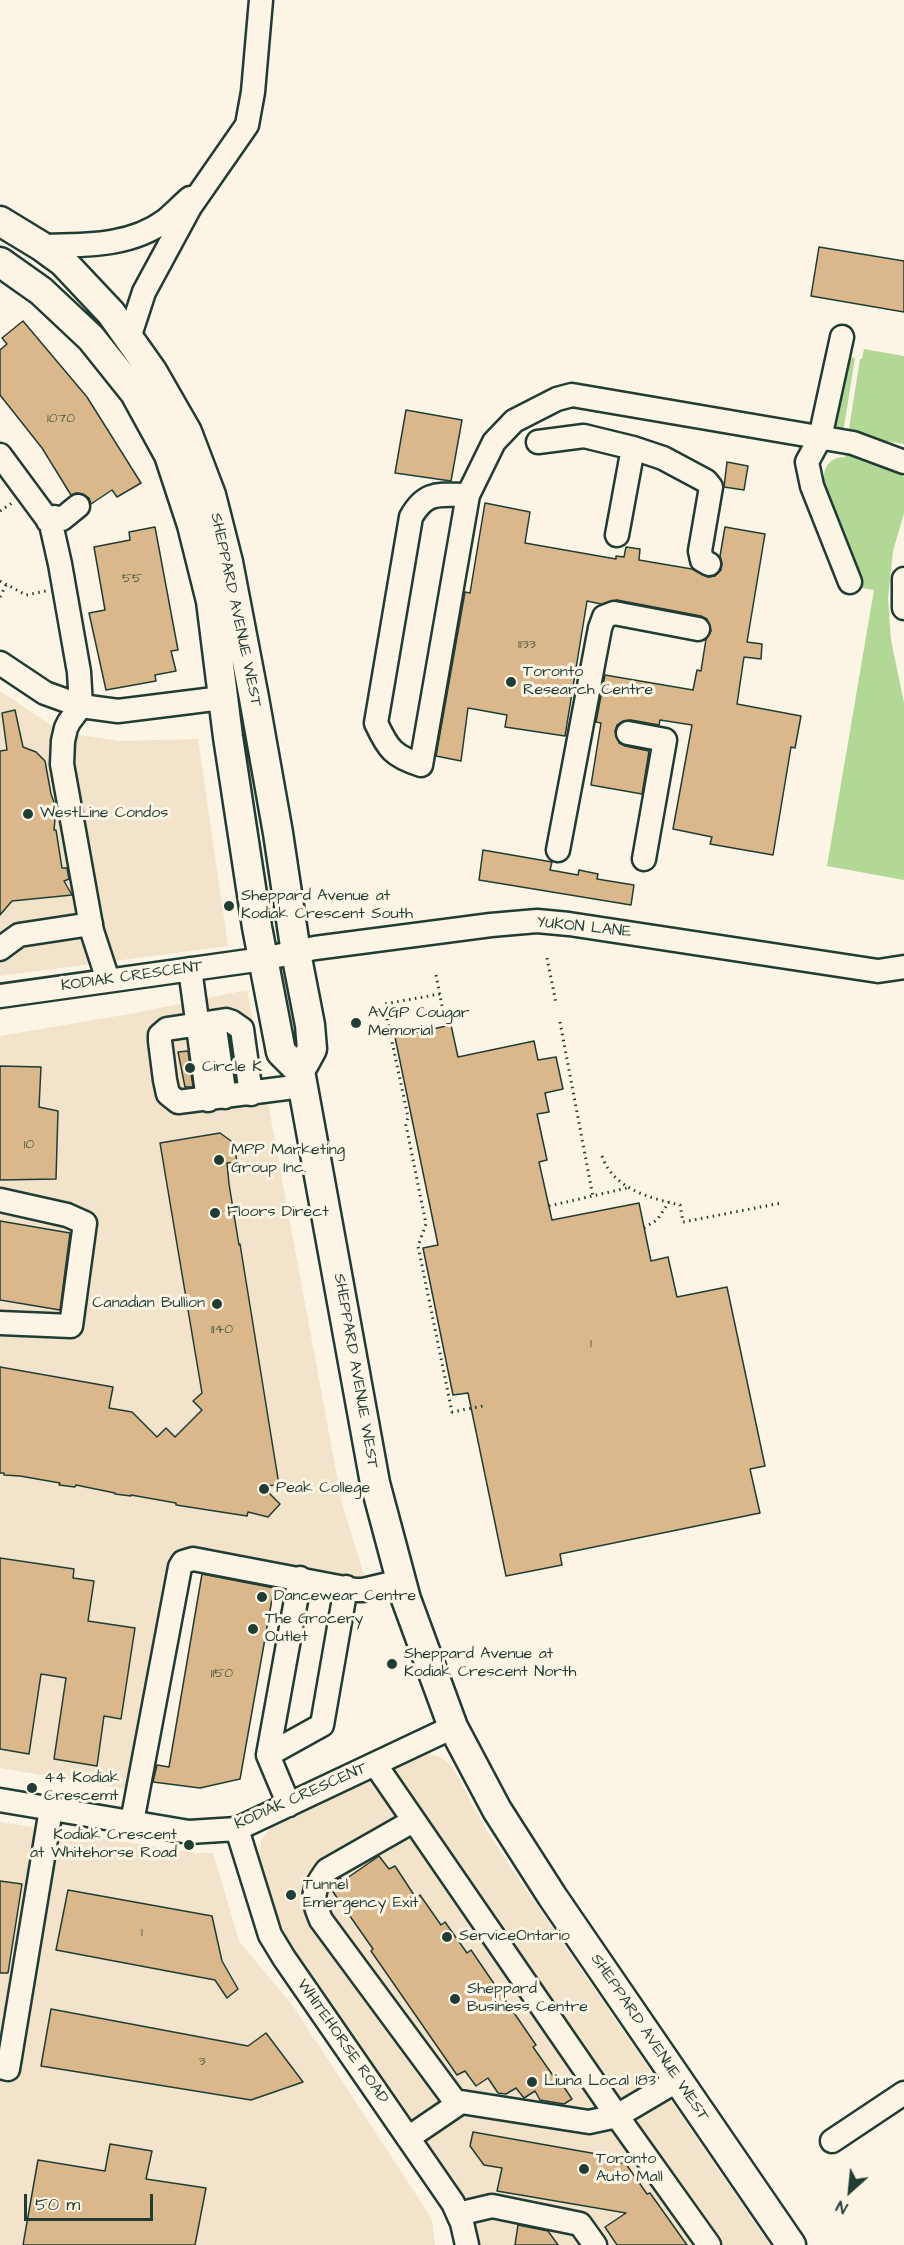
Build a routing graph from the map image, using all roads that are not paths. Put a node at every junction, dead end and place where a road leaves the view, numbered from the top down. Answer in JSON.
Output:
{"nodes":[{"id":1,"x":261,"y":0,"type":"edge"},
{"id":2,"x":202,"y":187,"type":"junction"},
{"id":3,"x":0,"y":221,"type":"edge"},
{"id":4,"x":41,"y":246,"type":"junction"},
{"id":5,"x":0,"y":262,"type":"edge"},
{"id":6,"x":842,"y":337,"type":"dead end"},
{"id":7,"x":129,"y":338,"type":"junction"},
{"id":8,"x":820,"y":438,"type":"junction"},
{"id":9,"x":538,"y":442,"type":"dead end"},
{"id":10,"x":633,"y":448,"type":"junction"},
{"id":11,"x":0,"y":455,"type":"edge"},
{"id":12,"x":904,"y":462,"type":"edge"},
{"id":13,"x":468,"y":495,"type":"junction"},
{"id":14,"x":75,"y":502,"type":"dead end"},
{"id":15,"x":51,"y":519,"type":"junction"},
{"id":16,"x":617,"y":535,"type":"dead end"},
{"id":17,"x":709,"y":564,"type":"dead end"},
{"id":18,"x":904,"y":579,"type":"edge"},
{"id":19,"x":850,"y":582,"type":"dead end"},
{"id":20,"x":904,"y":608,"type":"edge"},
{"id":21,"x":699,"y":629,"type":"dead end"},
{"id":22,"x":0,"y":663,"type":"edge"},
{"id":23,"x":222,"y":698,"type":"junction"},
{"id":24,"x":81,"y":706,"type":"junction"},
{"id":25,"x":628,"y":734,"type":"dead end"},
{"id":26,"x":558,"y":850,"type":"dead end"},
{"id":27,"x":644,"y":859,"type":"dead end"},
{"id":28,"x":91,"y":924,"type":"junction"},
{"id":29,"x":0,"y":949,"type":"edge"},
{"id":30,"x":296,"y":953,"type":"junction"},
{"id":31,"x":263,"y":959,"type":"junction"},
{"id":32,"x":904,"y":967,"type":"edge"},
{"id":33,"x":190,"y":969,"type":"junction"},
{"id":34,"x":108,"y":981,"type":"junction"},
{"id":35,"x":0,"y":996,"type":"edge"},
{"id":36,"x":206,"y":1023,"type":"junction"},
{"id":37,"x":275,"y":1023,"type":"junction"},
{"id":38,"x":242,"y":1029,"type":"junction"},
{"id":39,"x":301,"y":1079,"type":"junction"},
{"id":40,"x":250,"y":1094,"type":"junction"},
{"id":41,"x":216,"y":1099,"type":"junction"},
{"id":42,"x":0,"y":1200,"type":"edge"},
{"id":43,"x":0,"y":1323,"type":"edge"},
{"id":44,"x":300,"y":1578,"type":"junction"},
{"id":45,"x":401,"y":1581,"type":"junction"},
{"id":46,"x":345,"y":1587,"type":"junction"},
{"id":47,"x":453,"y":1727,"type":"junction"},
{"id":48,"x":268,"y":1755,"type":"junction"},
{"id":49,"x":375,"y":1764,"type":"junction"},
{"id":50,"x":0,"y":1800,"type":"edge"},
{"id":51,"x":289,"y":1805,"type":"junction"},
{"id":52,"x":51,"y":1809,"type":"junction"},
{"id":53,"x":413,"y":1821,"type":"junction"},
{"id":54,"x":132,"y":1822,"type":"junction"},
{"id":55,"x":237,"y":1829,"type":"junction"},
{"id":56,"x":0,"y":2067,"type":"edge"},
{"id":57,"x":678,"y":2080,"type":"junction"},
{"id":58,"x":904,"y":2093,"type":"edge"},
{"id":59,"x":457,"y":2104,"type":"junction"},
{"id":60,"x":617,"y":2116,"type":"junction"},
{"id":61,"x":408,"y":2138,"type":"junction"},
{"id":62,"x":832,"y":2141,"type":"dead end"},
{"id":63,"x":458,"y":2214,"type":"junction"},
{"id":64,"x":467,"y":2245,"type":"edge"},
{"id":65,"x":595,"y":2245,"type":"edge"},
{"id":66,"x":709,"y":2245,"type":"edge"},
{"id":67,"x":791,"y":2245,"type":"edge"}],
"edges":[{"from":1,"to":2,"type":"street"},
{"from":2,"to":4,"type":"street"},
{"from":2,"to":7,"type":"street"},
{"from":3,"to":4,"type":"main road","name":"SHEPPARD AVENUE WEST"},
{"from":4,"to":7,"type":"main road","name":"SHEPPARD AVENUE WEST"},
{"from":5,"to":23,"type":"main road","name":"SHEPPARD AVENUE WEST"},
{"from":6,"to":8,"type":"street"},
{"from":7,"to":30,"type":"main road","name":"SHEPPARD AVENUE WEST"},
{"from":8,"to":12,"type":"street"},
{"from":8,"to":13,"type":"street"},
{"from":8,"to":19,"type":"street"},
{"from":9,"to":10,"type":"street"},
{"from":10,"to":16,"type":"street"},
{"from":10,"to":17,"type":"street"},
{"from":11,"to":15,"type":"street"},
{"from":13,"to":13,"type":"street"},
{"from":14,"to":15,"type":"street"},
{"from":15,"to":24,"type":"street"},
{"from":18,"to":20,"type":"street"},
{"from":21,"to":26,"type":"street"},
{"from":22,"to":24,"type":"street"},
{"from":23,"to":24,"type":"street"},
{"from":23,"to":31,"type":"main road","name":"SHEPPARD AVENUE WEST"},
{"from":24,"to":28,"type":"street"},
{"from":25,"to":27,"type":"street"},
{"from":28,"to":29,"type":"street"},
{"from":28,"to":34,"type":"street"},
{"from":30,"to":31,"type":"street","name":"YUKON LANE"},
{"from":30,"to":32,"type":"street","name":"YUKON LANE"},
{"from":30,"to":39,"type":"main road","name":"SHEPPARD AVENUE WEST"},
{"from":31,"to":33,"type":"street","name":"KODIAK CRESCENT"},
{"from":31,"to":37,"type":"main road","name":"SHEPPARD AVENUE WEST"},
{"from":33,"to":34,"type":"street","name":"KODIAK CRESCENT"},
{"from":33,"to":36,"type":"street"},
{"from":34,"to":35,"type":"street","name":"KODIAK CRESCENT"},
{"from":36,"to":38,"type":"street"},
{"from":36,"to":41,"type":"street"},
{"from":36,"to":41,"type":"street"},
{"from":37,"to":38,"type":"street"},
{"from":37,"to":39,"type":"main road","name":"SHEPPARD AVENUE WEST"},
{"from":38,"to":40,"type":"street"},
{"from":39,"to":40,"type":"street"},
{"from":39,"to":45,"type":"main road","name":"SHEPPARD AVENUE WEST"},
{"from":40,"to":41,"type":"street"},
{"from":42,"to":43,"type":"street"},
{"from":44,"to":46,"type":"street"},
{"from":44,"to":48,"type":"street"},
{"from":44,"to":54,"type":"street"},
{"from":45,"to":46,"type":"street"},
{"from":45,"to":47,"type":"main road","name":"SHEPPARD AVENUE WEST"},
{"from":46,"to":48,"type":"street"},
{"from":47,"to":49,"type":"street","name":"KODIAK CRESCENT"},
{"from":47,"to":57,"type":"main road","name":"SHEPPARD AVENUE WEST"},
{"from":48,"to":51,"type":"street"},
{"from":49,"to":51,"type":"street","name":"KODIAK CRESCENT"},
{"from":49,"to":53,"type":"street"},
{"from":50,"to":52,"type":"street","name":"KODIAK CRESCENT"},
{"from":51,"to":55,"type":"street","name":"KODIAK CRESCENT"},
{"from":52,"to":54,"type":"street","name":"KODIAK CRESCENT"},
{"from":52,"to":56,"type":"street"},
{"from":53,"to":59,"type":"street"},
{"from":53,"to":60,"type":"street"},
{"from":54,"to":55,"type":"street","name":"KODIAK CRESCENT"},
{"from":55,"to":61,"type":"street","name":"WHITEHORSE ROAD"},
{"from":57,"to":60,"type":"street"},
{"from":57,"to":67,"type":"main road","name":"SHEPPARD AVENUE WEST"},
{"from":58,"to":62,"type":"street"},
{"from":59,"to":60,"type":"street"},
{"from":59,"to":61,"type":"street"},
{"from":60,"to":66,"type":"street"},
{"from":61,"to":63,"type":"street","name":"WHITEHORSE ROAD"},
{"from":63,"to":64,"type":"street","name":"WHITEHORSE ROAD"},
{"from":63,"to":65,"type":"street"}]}
